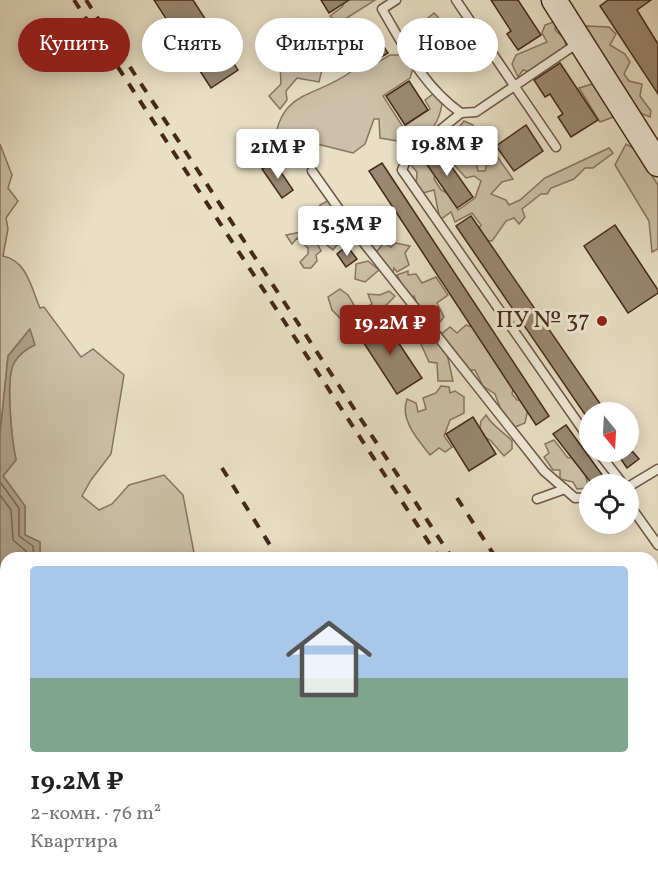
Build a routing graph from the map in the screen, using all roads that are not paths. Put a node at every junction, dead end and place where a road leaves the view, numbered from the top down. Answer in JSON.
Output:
{"nodes":[{"id":1,"x":396,"y":0,"type":"edge"},
{"id":2,"x":456,"y":0,"type":"edge"},
{"id":3,"x":554,"y":0,"type":"edge"},
{"id":4,"x":580,"y":42,"type":"junction"},
{"id":5,"x":513,"y":87,"type":"junction"},
{"id":6,"x":461,"y":113,"type":"junction"},
{"id":7,"x":556,"y":147,"type":"dead end"},
{"id":8,"x":658,"y":164,"type":"edge"},
{"id":9,"x":312,"y":171,"type":"dead end"},
{"id":10,"x":579,"y":424,"type":"edge"},
{"id":11,"x":606,"y":462,"type":"edge"},
{"id":12,"x":658,"y":469,"type":"edge"},
{"id":13,"x":615,"y":474,"type":"edge"},
{"id":14,"x":639,"y":480,"type":"edge"},
{"id":15,"x":565,"y":489,"type":"junction"},
{"id":16,"x":579,"y":498,"type":"edge"},
{"id":17,"x":537,"y":499,"type":"dead end"},
{"id":18,"x":639,"y":519,"type":"edge"},
{"id":19,"x":658,"y":545,"type":"edge"}],
"edges":[{"from":1,"to":6,"type":"lane"},
{"from":2,"to":5,"type":"lane"},
{"from":3,"to":4,"type":"main road"},
{"from":4,"to":5,"type":"lane"},
{"from":4,"to":8,"type":"main road"},
{"from":5,"to":6,"type":"lane"},
{"from":5,"to":7,"type":"lane"},
{"from":6,"to":10,"type":"lane"},
{"from":9,"to":15,"type":"lane"},
{"from":11,"to":13,"type":"lane"},
{"from":12,"to":14,"type":"lane"},
{"from":15,"to":16,"type":"lane"},
{"from":15,"to":17,"type":"lane"},
{"from":18,"to":19,"type":"lane"}]}
